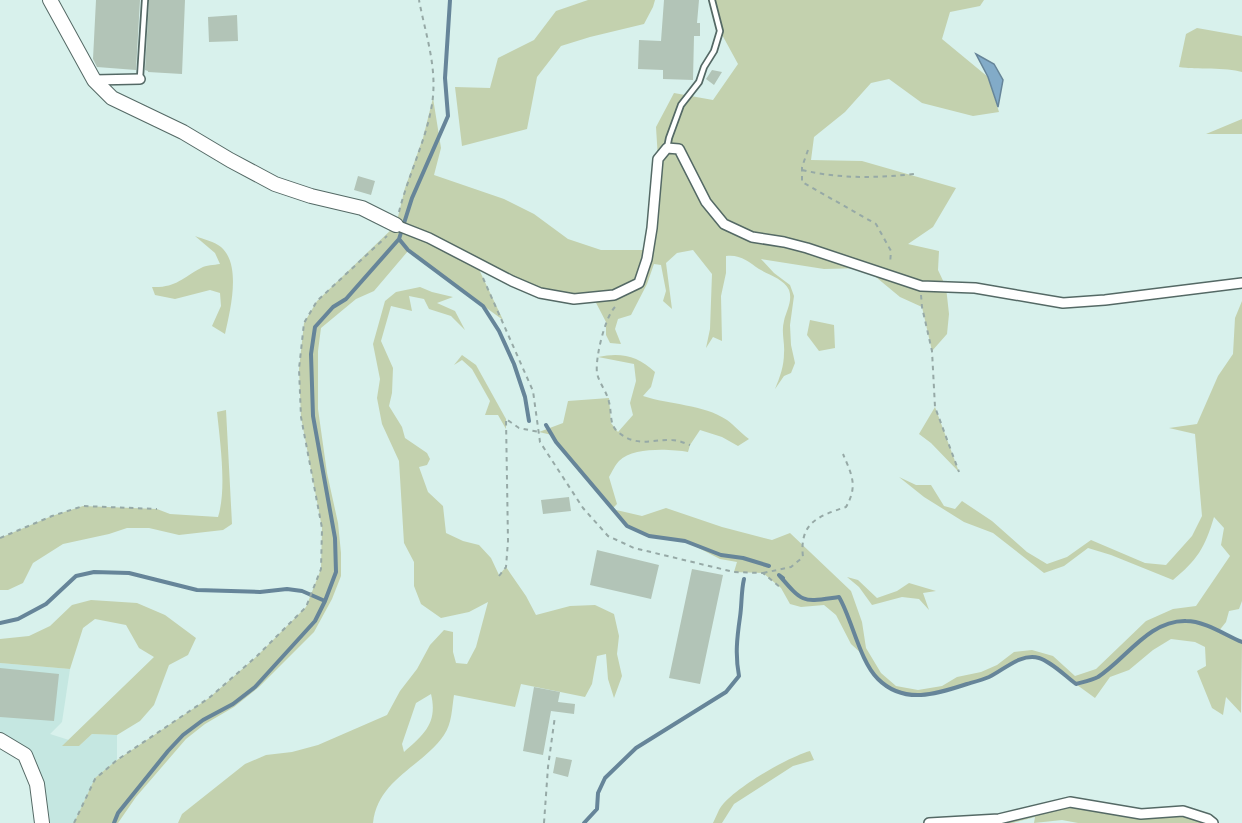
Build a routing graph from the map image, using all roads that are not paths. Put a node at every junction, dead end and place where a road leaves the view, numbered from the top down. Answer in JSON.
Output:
{"nodes":[{"id":1,"x":50,"y":0,"type":"edge"},
{"id":2,"x":145,"y":0,"type":"edge"},
{"id":3,"x":712,"y":0,"type":"edge"},
{"id":4,"x":140,"y":79,"type":"joint"},
{"id":5,"x":94,"y":80,"type":"junction"},
{"id":6,"x":668,"y":148,"type":"junction"},
{"id":7,"x":397,"y":225,"type":"joint"},
{"id":8,"x":1242,"y":283,"type":"edge"},
{"id":9,"x":0,"y":740,"type":"edge"},
{"id":10,"x":42,"y":823,"type":"edge"},
{"id":11,"x":929,"y":823,"type":"edge"},
{"id":12,"x":1213,"y":823,"type":"edge"}],
"edges":[{"from":1,"to":5,"type":"street"},
{"from":2,"to":4,"type":"lane"},
{"from":3,"to":6,"type":"lane"},
{"from":4,"to":5,"type":"street"},
{"from":5,"to":7,"type":"street"},
{"from":6,"to":7,"type":"street"},
{"from":6,"to":8,"type":"street"},
{"from":9,"to":10,"type":"street"},
{"from":11,"to":12,"type":"street"}]}
